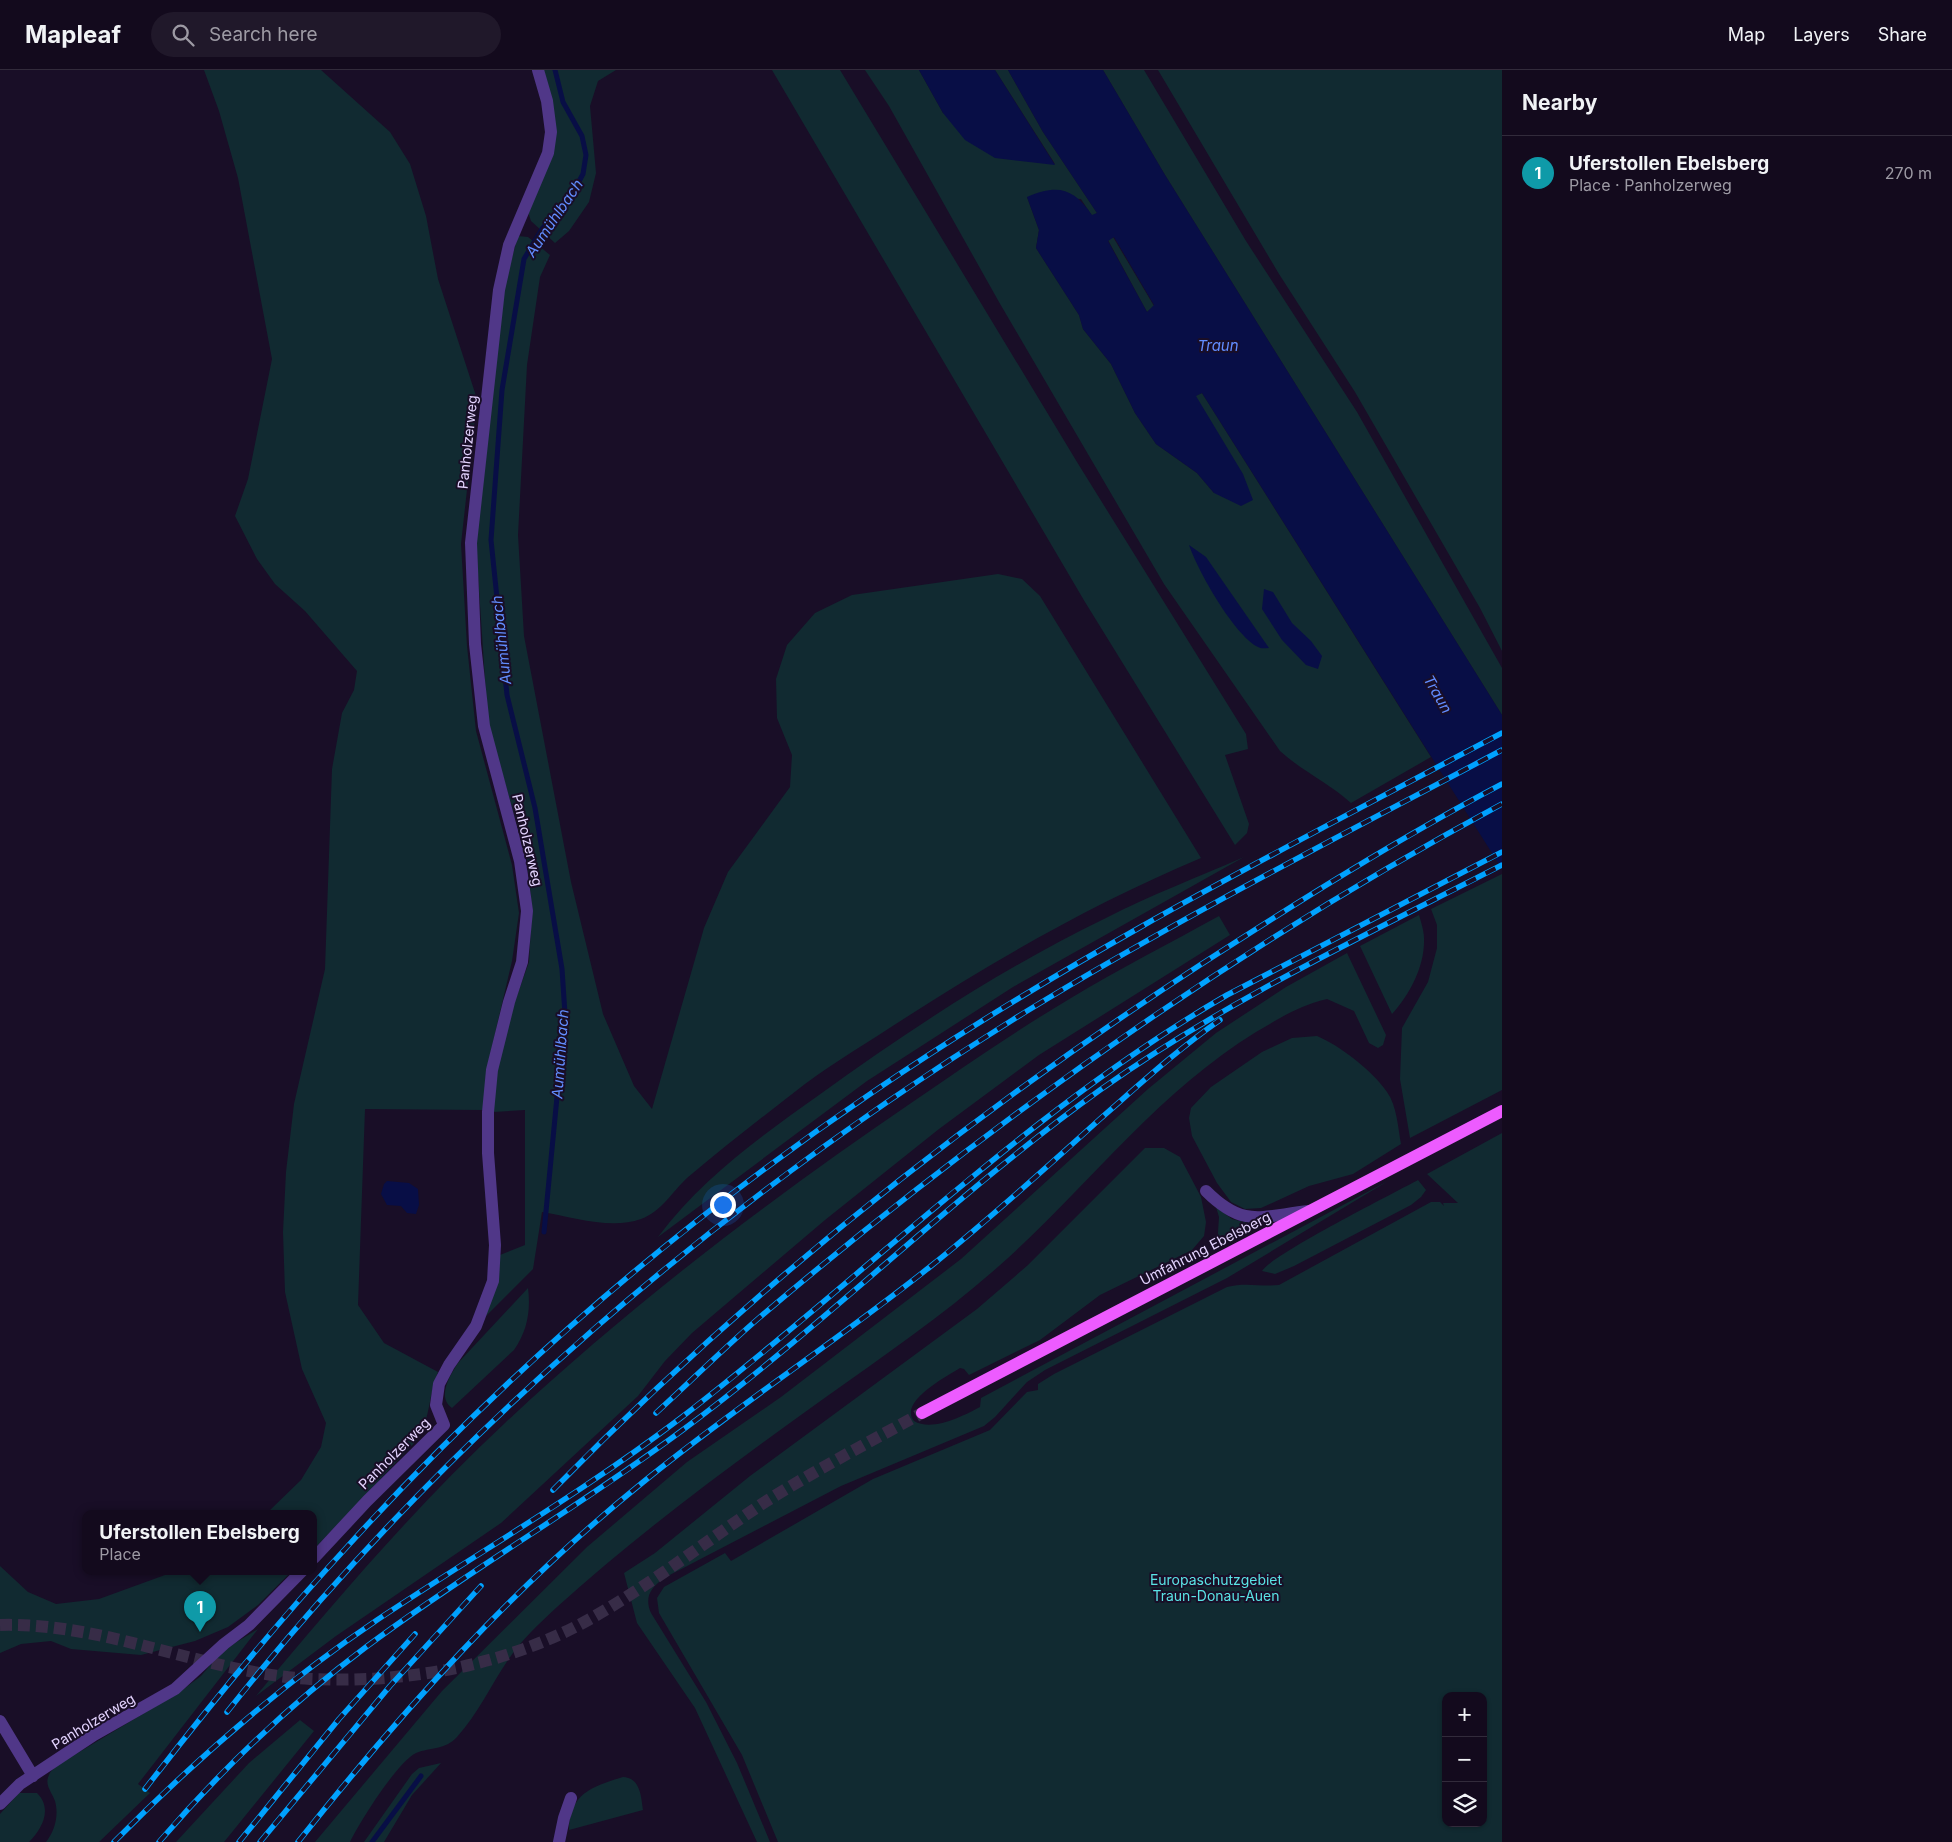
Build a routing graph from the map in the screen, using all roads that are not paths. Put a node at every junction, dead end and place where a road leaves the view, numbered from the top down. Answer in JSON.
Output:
{"nodes":[{"id":1,"x":538,"y":70,"type":"edge"},
{"id":2,"x":1502,"y":1111,"type":"edge"},
{"id":3,"x":1206,"y":1191,"type":"dead end"},
{"id":4,"x":1309,"y":1211,"type":"junction"},
{"id":5,"x":922,"y":1413,"type":"tunnel mouth"},
{"id":6,"x":317,"y":1555,"type":"edge"},
{"id":7,"x":298,"y":1575,"type":"edge"},
{"id":8,"x":0,"y":1721,"type":"edge"},
{"id":9,"x":33,"y":1776,"type":"junction"},
{"id":10,"x":571,"y":1798,"type":"dead end"},
{"id":11,"x":0,"y":1804,"type":"edge"},
{"id":12,"x":560,"y":1842,"type":"edge"}],
"edges":[{"from":1,"to":6,"type":"street","name":"Panholzerweg"},
{"from":2,"to":4,"type":"main road","name":"Umfahrung Ebelsberg"},
{"from":3,"to":4,"type":"street"},
{"from":4,"to":5,"type":"main road","name":"Umfahrung Ebelsberg"},
{"from":7,"to":9,"type":"street","name":"Panholzerweg"},
{"from":8,"to":9,"type":"street"},
{"from":9,"to":11,"type":"street","name":"Panholzerweg"},
{"from":10,"to":12,"type":"street"}]}
